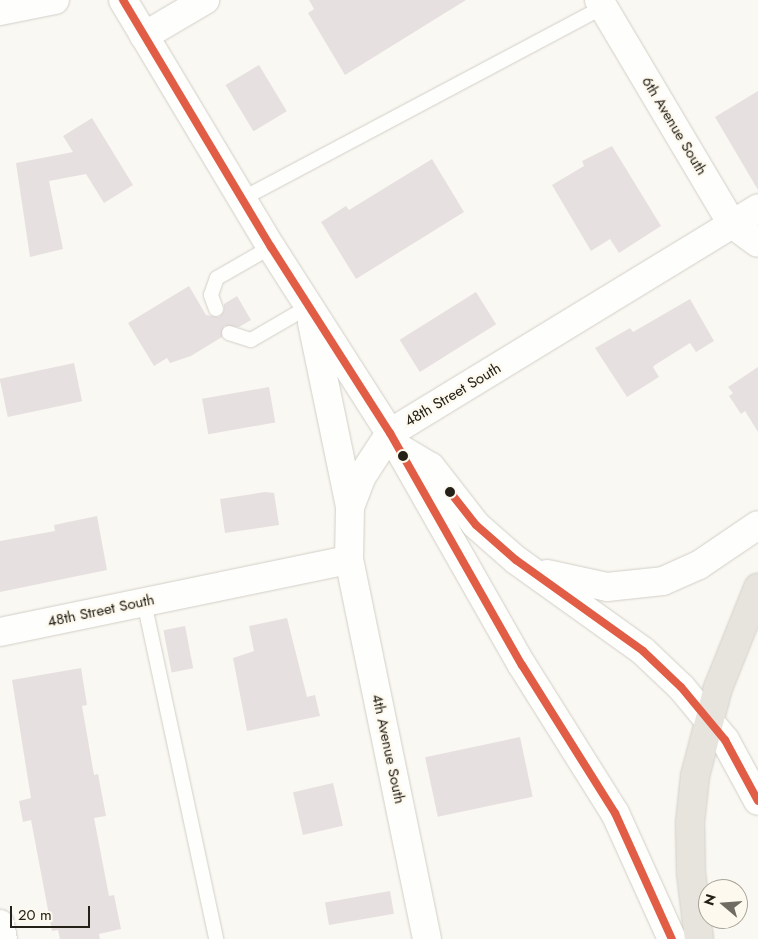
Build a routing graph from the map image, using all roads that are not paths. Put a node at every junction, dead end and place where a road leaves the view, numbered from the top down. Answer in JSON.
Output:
{"nodes":[{"id":1,"x":55,"y":0,"type":"edge"},
{"id":2,"x":123,"y":0,"type":"edge"},
{"id":3,"x":205,"y":0,"type":"edge"},
{"id":4,"x":601,"y":3,"type":"edge"},
{"id":5,"x":0,"y":11,"type":"edge"},
{"id":6,"x":144,"y":36,"type":"junction"},
{"id":7,"x":242,"y":199,"type":"junction"},
{"id":8,"x":758,"y":208,"type":"edge"},
{"id":9,"x":732,"y":224,"type":"junction"},
{"id":10,"x":758,"y":244,"type":"edge"},
{"id":11,"x":272,"y":247,"type":"junction"},
{"id":12,"x":308,"y":307,"type":"junction"},
{"id":13,"x":216,"y":309,"type":"dead end"},
{"id":14,"x":228,"y":333,"type":"dead end"},
{"id":15,"x":393,"y":440,"type":"junction"},
{"id":16,"x":350,"y":508,"type":"junction"},
{"id":17,"x":758,"y":525,"type":"edge"},
{"id":18,"x":350,"y":560,"type":"junction"},
{"id":19,"x":516,"y":560,"type":"junction"},
{"id":20,"x":758,"y":588,"type":"edge"},
{"id":21,"x":144,"y":602,"type":"junction"},
{"id":22,"x":0,"y":632,"type":"edge"},
{"id":23,"x":708,"y":718,"type":"junction"},
{"id":24,"x":758,"y":801,"type":"edge"},
{"id":25,"x":0,"y":924,"type":"edge"},
{"id":26,"x":3,"y":939,"type":"edge"},
{"id":27,"x":216,"y":939,"type":"edge"},
{"id":28,"x":427,"y":939,"type":"edge"},
{"id":29,"x":672,"y":939,"type":"edge"},
{"id":30,"x":700,"y":939,"type":"edge"}],
"edges":[{"from":1,"to":5,"type":"street"},
{"from":2,"to":6,"type":"street"},
{"from":3,"to":6,"type":"street"},
{"from":4,"to":7,"type":"lane"},
{"from":4,"to":9,"type":"street","name":"6th Avenue South"},
{"from":6,"to":7,"type":"street"},
{"from":7,"to":11,"type":"street"},
{"from":8,"to":9,"type":"street","name":"48th Street South"},
{"from":9,"to":10,"type":"street","name":"6th Avenue South"},
{"from":9,"to":15,"type":"street","name":"48th Street South"},
{"from":11,"to":12,"type":"street"},
{"from":11,"to":13,"type":"lane"},
{"from":12,"to":14,"type":"lane"},
{"from":12,"to":15,"type":"street"},
{"from":12,"to":16,"type":"street"},
{"from":15,"to":16,"type":"street","name":"48th Street South"},
{"from":15,"to":19,"type":"street"},
{"from":15,"to":29,"type":"street"},
{"from":16,"to":18,"type":"street","name":"48th Street South"},
{"from":17,"to":19,"type":"street"},
{"from":18,"to":21,"type":"street","name":"48th Street South"},
{"from":18,"to":28,"type":"street","name":"4th Avenue South"},
{"from":19,"to":23,"type":"street"},
{"from":20,"to":23,"type":"main road"},
{"from":21,"to":22,"type":"street","name":"48th Street South"},
{"from":21,"to":27,"type":"lane"},
{"from":23,"to":24,"type":"street"},
{"from":23,"to":30,"type":"main road"},
{"from":25,"to":26,"type":"street"}]}
